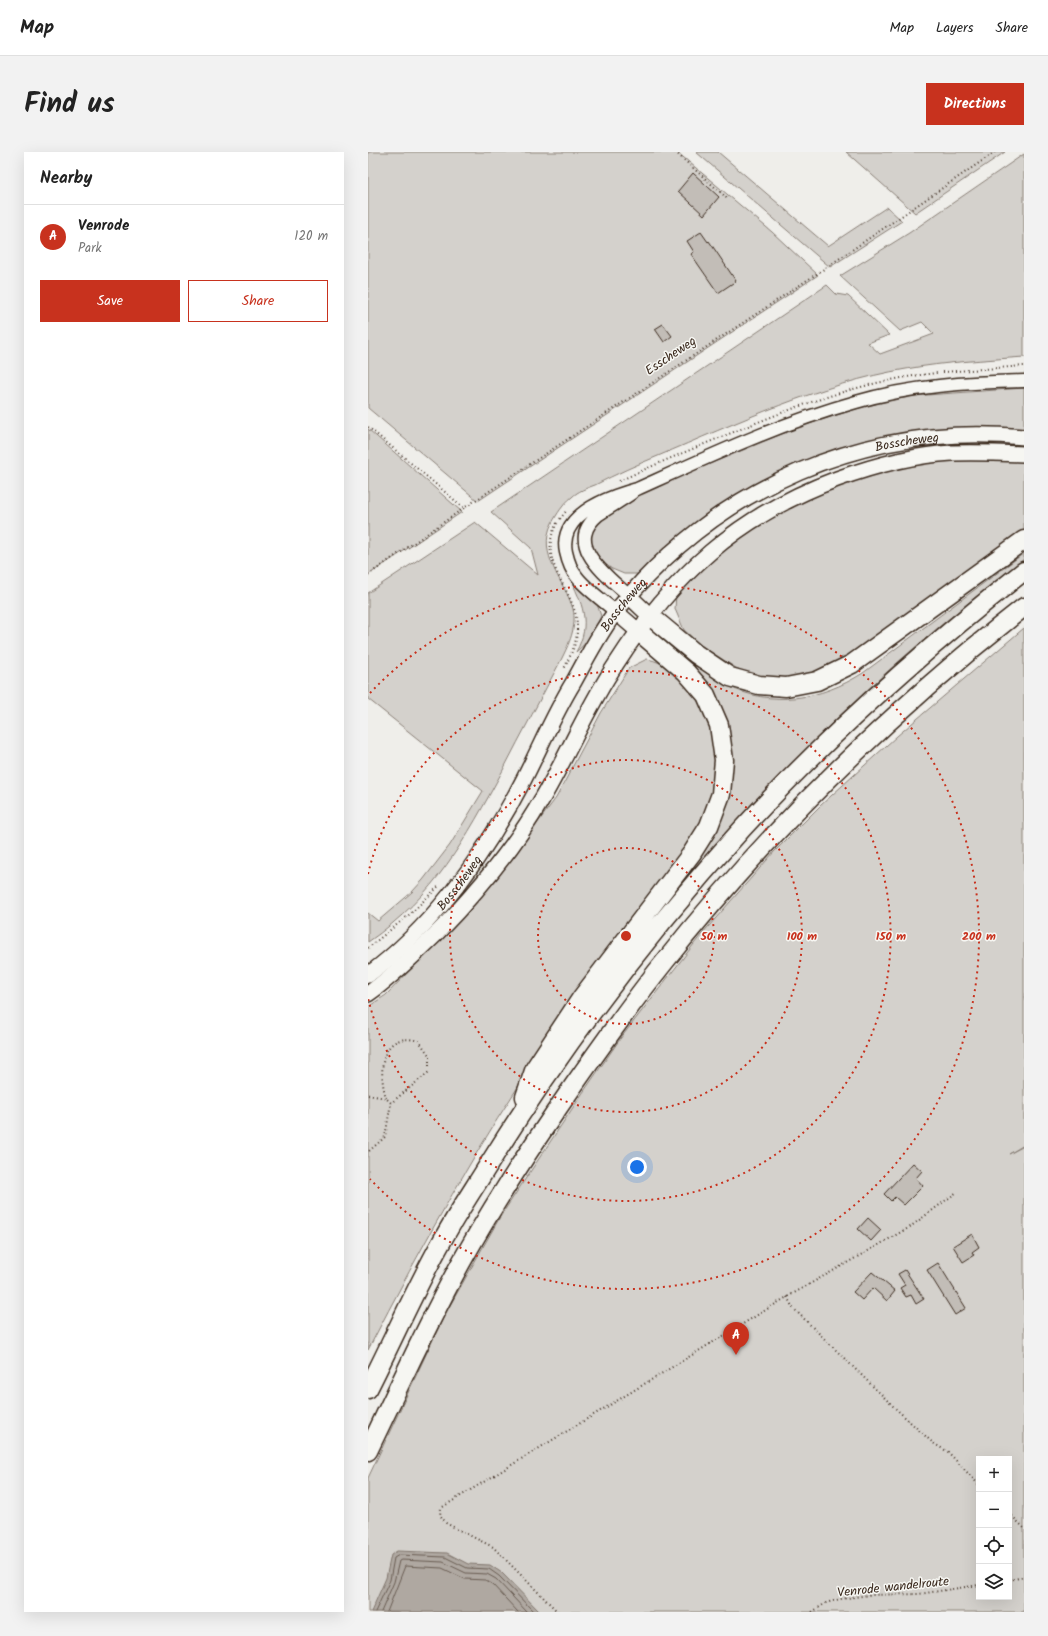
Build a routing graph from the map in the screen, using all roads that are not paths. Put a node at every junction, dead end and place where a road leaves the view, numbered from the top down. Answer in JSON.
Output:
{"nodes":[{"id":1,"x":1024,"y":381,"type":"edge"},
{"id":2,"x":1024,"y":437,"type":"edge"},
{"id":3,"x":1024,"y":454,"type":"edge"},
{"id":4,"x":637,"y":489,"type":"junction"},
{"id":5,"x":1024,"y":540,"type":"edge"},
{"id":6,"x":1024,"y":571,"type":"edge"},
{"id":7,"x":629,"y":596,"type":"junction"},
{"id":8,"x":1024,"y":607,"type":"edge"},
{"id":9,"x":616,"y":612,"type":"junction"},
{"id":10,"x":649,"y":615,"type":"junction"},
{"id":11,"x":638,"y":631,"type":"junction"},
{"id":12,"x":368,"y":974,"type":"edge"},
{"id":13,"x":368,"y":994,"type":"edge"},
{"id":14,"x":517,"y":1119,"type":"junction"},
{"id":15,"x":368,"y":1389,"type":"edge"},
{"id":16,"x":368,"y":1451,"type":"edge"}],
"edges":[{"from":1,"to":4,"type":"street"},
{"from":2,"to":7,"type":"main road","name":"Bosscheweg"},
{"from":3,"to":10,"type":"main road","name":"Bosscheweg"},
{"from":4,"to":7,"type":"street"},
{"from":4,"to":9,"type":"street"},
{"from":5,"to":10,"type":"highway"},
{"from":6,"to":14,"type":"highway"},
{"from":7,"to":9,"type":"main road","name":"Bosscheweg"},
{"from":7,"to":10,"type":"main road"},
{"from":8,"to":16,"type":"highway"},
{"from":9,"to":11,"type":"main road"},
{"from":9,"to":12,"type":"main road","name":"Bosscheweg"},
{"from":10,"to":11,"type":"main road","name":"Bosscheweg"},
{"from":11,"to":13,"type":"main road","name":"Bosscheweg"},
{"from":11,"to":14,"type":"highway"},
{"from":14,"to":15,"type":"highway"}]}
